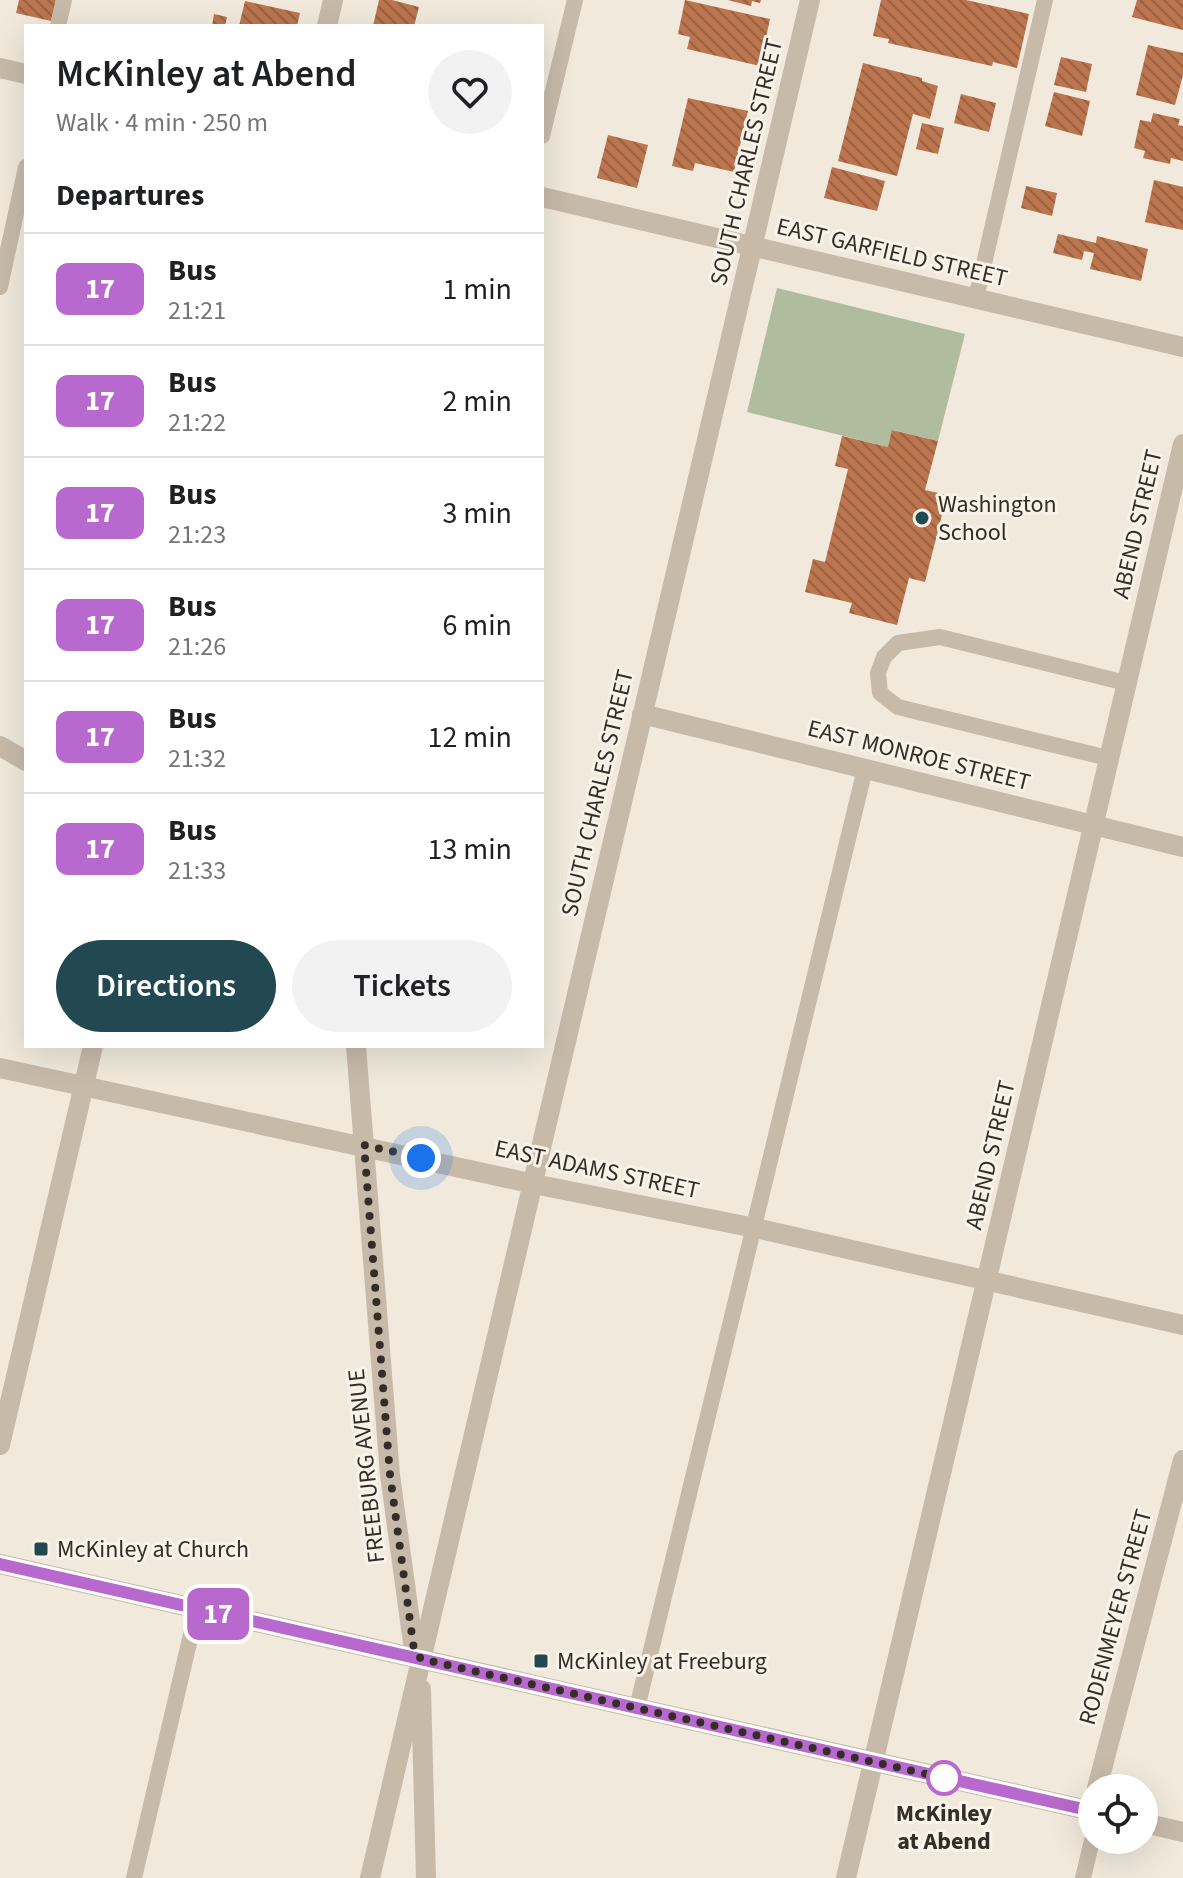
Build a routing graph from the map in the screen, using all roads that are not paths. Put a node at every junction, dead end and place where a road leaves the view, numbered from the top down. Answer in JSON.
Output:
{"nodes":[{"id":1,"x":64,"y":0,"type":"edge"},
{"id":2,"x":333,"y":0,"type":"edge"},
{"id":3,"x":575,"y":0,"type":"edge"},
{"id":4,"x":810,"y":0,"type":"edge"},
{"id":5,"x":1045,"y":0,"type":"edge"},
{"id":6,"x":58,"y":24,"type":"edge"},
{"id":7,"x":327,"y":24,"type":"edge"},
{"id":8,"x":0,"y":68,"type":"edge"},
{"id":9,"x":24,"y":74,"type":"edge"},
{"id":10,"x":544,"y":128,"type":"edge"},
{"id":11,"x":24,"y":176,"type":"edge"},
{"id":12,"x":544,"y":197,"type":"edge"},
{"id":13,"x":753,"y":246,"type":"junction"},
{"id":14,"x":0,"y":287,"type":"edge"},
{"id":15,"x":976,"y":298,"type":"junction"},
{"id":16,"x":1183,"y":347,"type":"edge"},
{"id":17,"x":1183,"y":444,"type":"edge"},
{"id":18,"x":1126,"y":683,"type":"junction"},
{"id":19,"x":642,"y":714,"type":"junction"},
{"id":20,"x":0,"y":746,"type":"edge"},
{"id":21,"x":1108,"y":758,"type":"junction"},
{"id":22,"x":24,"y":760,"type":"edge"},
{"id":23,"x":865,"y":769,"type":"junction"},
{"id":24,"x":1093,"y":825,"type":"junction"},
{"id":25,"x":1183,"y":847,"type":"edge"},
{"id":26,"x":93,"y":1048,"type":"edge"},
{"id":27,"x":356,"y":1048,"type":"edge"},
{"id":28,"x":0,"y":1068,"type":"edge"},
{"id":29,"x":84,"y":1087,"type":"junction"},
{"id":30,"x":364,"y":1145,"type":"junction"},
{"id":31,"x":534,"y":1184,"type":"junction"},
{"id":32,"x":755,"y":1228,"type":"junction"},
{"id":33,"x":987,"y":1280,"type":"junction"},
{"id":34,"x":1183,"y":1325,"type":"edge"},
{"id":35,"x":0,"y":1445,"type":"edge"},
{"id":36,"x":1183,"y":1460,"type":"edge"},
{"id":37,"x":0,"y":1564,"type":"edge"},
{"id":38,"x":197,"y":1609,"type":"junction"},
{"id":39,"x":421,"y":1659,"type":"junction"},
{"id":40,"x":637,"y":1708,"type":"junction"},
{"id":41,"x":873,"y":1762,"type":"junction"},
{"id":42,"x":1101,"y":1774,"type":"edge"},
{"id":43,"x":1078,"y":1806,"type":"edge"},
{"id":44,"x":1158,"y":1826,"type":"edge"},
{"id":45,"x":1183,"y":1832,"type":"edge"},
{"id":46,"x":1089,"y":1854,"type":"edge"},
{"id":47,"x":134,"y":1878,"type":"edge"},
{"id":48,"x":370,"y":1878,"type":"edge"},
{"id":49,"x":426,"y":1878,"type":"edge"},
{"id":50,"x":846,"y":1878,"type":"edge"},
{"id":51,"x":1083,"y":1878,"type":"edge"}],
"edges":[{"from":1,"to":6,"type":"lane"},
{"from":2,"to":7,"type":"street"},
{"from":3,"to":10,"type":"lane"},
{"from":4,"to":13,"type":"street","name":"SOUTH CHARLES STREET"},
{"from":5,"to":15,"type":"lane"},
{"from":8,"to":9,"type":"street"},
{"from":11,"to":14,"type":"lane"},
{"from":12,"to":13,"type":"street","name":"EAST GARFIELD STREET"},
{"from":13,"to":15,"type":"street","name":"EAST GARFIELD STREET"},
{"from":13,"to":19,"type":"street","name":"SOUTH CHARLES STREET"},
{"from":15,"to":16,"type":"street","name":"EAST GARFIELD STREET"},
{"from":17,"to":18,"type":"street","name":"ABEND STREET"},
{"from":18,"to":21,"type":"street","name":"ABEND STREET"},
{"from":18,"to":21,"type":"lane"},
{"from":19,"to":23,"type":"street","name":"EAST MONROE STREET"},
{"from":19,"to":31,"type":"street","name":"SOUTH CHARLES STREET"},
{"from":20,"to":22,"type":"street"},
{"from":21,"to":24,"type":"street","name":"ABEND STREET"},
{"from":23,"to":24,"type":"street","name":"EAST MONROE STREET"},
{"from":23,"to":32,"type":"lane"},
{"from":24,"to":25,"type":"street","name":"EAST MONROE STREET"},
{"from":24,"to":33,"type":"street","name":"ABEND STREET"},
{"from":26,"to":29,"type":"street"},
{"from":27,"to":30,"type":"street","name":"FREEBURG AVENUE"},
{"from":28,"to":29,"type":"street","name":"EAST ADAMS STREET"},
{"from":29,"to":30,"type":"street","name":"EAST ADAMS STREET"},
{"from":29,"to":35,"type":"street"},
{"from":30,"to":31,"type":"street","name":"EAST ADAMS STREET"},
{"from":30,"to":39,"type":"street","name":"FREEBURG AVENUE"},
{"from":31,"to":32,"type":"street","name":"EAST ADAMS STREET"},
{"from":31,"to":39,"type":"street","name":"SOUTH CHARLES STREET"},
{"from":32,"to":33,"type":"street","name":"EAST ADAMS STREET"},
{"from":32,"to":40,"type":"lane"},
{"from":33,"to":34,"type":"street","name":"EAST ADAMS STREET"},
{"from":33,"to":41,"type":"street","name":"ABEND STREET"},
{"from":36,"to":42,"type":"street","name":"RODENMEYER STREET"},
{"from":37,"to":38,"type":"street"},
{"from":38,"to":39,"type":"street"},
{"from":38,"to":47,"type":"lane"},
{"from":39,"to":40,"type":"street"},
{"from":39,"to":48,"type":"street","name":"SOUTH CHARLES STREET"},
{"from":39,"to":49,"type":"street","name":"FREEBURG AVENUE"},
{"from":40,"to":41,"type":"street"},
{"from":41,"to":43,"type":"street"},
{"from":41,"to":50,"type":"street","name":"ABEND STREET"},
{"from":44,"to":45,"type":"street"},
{"from":46,"to":51,"type":"lane"}]}
